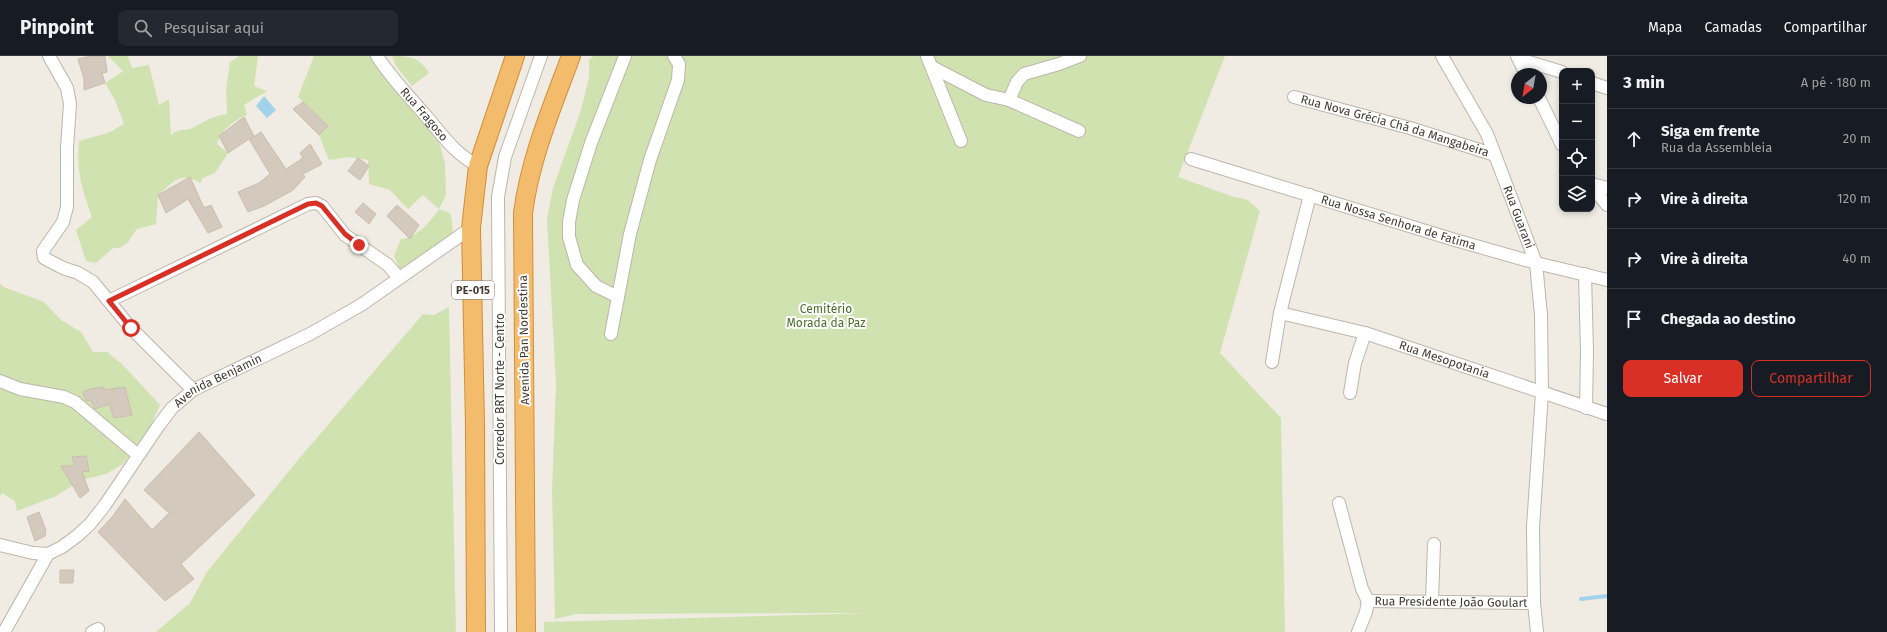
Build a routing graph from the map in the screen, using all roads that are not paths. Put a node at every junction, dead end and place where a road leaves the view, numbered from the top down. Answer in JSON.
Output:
{"nodes":[{"id":1,"x":49,"y":56,"type":"edge"},
{"id":2,"x":377,"y":56,"type":"edge"},
{"id":3,"x":515,"y":56,"type":"edge"},
{"id":4,"x":541,"y":56,"type":"edge"},
{"id":5,"x":571,"y":56,"type":"edge"},
{"id":6,"x":625,"y":56,"type":"edge"},
{"id":7,"x":674,"y":56,"type":"edge"},
{"id":8,"x":1080,"y":56,"type":"edge"},
{"id":9,"x":1442,"y":56,"type":"edge"},
{"id":10,"x":1518,"y":58,"type":"edge"},
{"id":11,"x":930,"y":62,"type":"edge"},
{"id":12,"x":1523,"y":68,"type":"edge"},
{"id":13,"x":1559,"y":71,"type":"edge"},
{"id":14,"x":1595,"y":84,"type":"edge"},
{"id":15,"x":1607,"y":88,"type":"edge"},
{"id":16,"x":1294,"y":97,"type":"dead end"},
{"id":17,"x":1009,"y":100,"type":"junction"},
{"id":18,"x":1542,"y":104,"type":"edge"},
{"id":19,"x":1079,"y":130,"type":"dead end"},
{"id":20,"x":1560,"y":140,"type":"edge"},
{"id":21,"x":961,"y":141,"type":"dead end"},
{"id":22,"x":1495,"y":155,"type":"junction"},
{"id":23,"x":1191,"y":159,"type":"dead end"},
{"id":24,"x":478,"y":166,"type":"junction"},
{"id":25,"x":1595,"y":185,"type":"edge"},
{"id":26,"x":1607,"y":188,"type":"edge"},
{"id":27,"x":1595,"y":191,"type":"edge"},
{"id":28,"x":1310,"y":195,"type":"junction"},
{"id":29,"x":1607,"y":205,"type":"edge"},
{"id":30,"x":471,"y":228,"type":"junction"},
{"id":31,"x":1536,"y":263,"type":"junction"},
{"id":32,"x":1585,"y":274,"type":"junction"},
{"id":33,"x":399,"y":278,"type":"junction"},
{"id":34,"x":1607,"y":280,"type":"edge"},
{"id":35,"x":618,"y":297,"type":"junction"},
{"id":36,"x":109,"y":301,"type":"junction"},
{"id":37,"x":1280,"y":313,"type":"junction"},
{"id":38,"x":1365,"y":333,"type":"junction"},
{"id":39,"x":611,"y":334,"type":"dead end"},
{"id":40,"x":1272,"y":362,"type":"dead end"},
{"id":41,"x":0,"y":381,"type":"edge"},
{"id":42,"x":193,"y":390,"type":"junction"},
{"id":43,"x":1542,"y":393,"type":"junction"},
{"id":44,"x":1350,"y":394,"type":"dead end"},
{"id":45,"x":1586,"y":408,"type":"junction"},
{"id":46,"x":1607,"y":414,"type":"edge"},
{"id":47,"x":138,"y":455,"type":"junction"},
{"id":48,"x":1339,"y":503,"type":"dead end"},
{"id":49,"x":1434,"y":544,"type":"dead end"},
{"id":50,"x":0,"y":545,"type":"edge"},
{"id":51,"x":48,"y":554,"type":"junction"},
{"id":52,"x":1368,"y":601,"type":"junction"},
{"id":53,"x":1432,"y":601,"type":"junction"},
{"id":54,"x":1534,"y":603,"type":"junction"},
{"id":55,"x":4,"y":632,"type":"edge"},
{"id":56,"x":476,"y":632,"type":"edge"},
{"id":57,"x":500,"y":632,"type":"edge"},
{"id":58,"x":526,"y":632,"type":"edge"},
{"id":59,"x":1358,"y":632,"type":"edge"},
{"id":60,"x":1537,"y":632,"type":"edge"}],
"edges":[{"from":1,"to":36,"type":"street"},
{"from":2,"to":24,"type":"street","name":"Rua Fragoso"},
{"from":3,"to":24,"type":"highway","number":"PE-015"},
{"from":4,"to":57,"type":"street","name":"Corredor BRT Norte - Centro"},
{"from":5,"to":58,"type":"highway","name":"Avenida Pan Nordestina"},
{"from":6,"to":35,"type":"street"},
{"from":7,"to":35,"type":"street"},
{"from":8,"to":17,"type":"street"},
{"from":9,"to":22,"type":"street","name":"Rua Guarani"},
{"from":10,"to":12,"type":"street"},
{"from":10,"to":13,"type":"street"},
{"from":11,"to":17,"type":"street"},
{"from":11,"to":21,"type":"street"},
{"from":14,"to":15,"type":"street"},
{"from":16,"to":22,"type":"street","name":"Rua Nova Grécia Chá da Mangabeira"},
{"from":17,"to":19,"type":"street"},
{"from":18,"to":20,"type":"street"},
{"from":22,"to":31,"type":"street","name":"Rua Guarani"},
{"from":23,"to":28,"type":"street","name":"Rua Nossa Senhora de Fatima"},
{"from":24,"to":30,"type":"highway","number":"PE-015"},
{"from":25,"to":26,"type":"street"},
{"from":27,"to":29,"type":"street"},
{"from":28,"to":31,"type":"street","name":"Rua Nossa Senhora de Fatima"},
{"from":28,"to":37,"type":"street"},
{"from":30,"to":33,"type":"street","name":"Avenida Benjamin"},
{"from":30,"to":56,"type":"highway","number":"PE-015"},
{"from":31,"to":32,"type":"street","name":"Rua Nossa Senhora de Fatima"},
{"from":31,"to":43,"type":"street","name":"Rua Guarani"},
{"from":32,"to":34,"type":"street","name":"Rua Nossa Senhora de Fatima"},
{"from":32,"to":45,"type":"street"},
{"from":33,"to":36,"type":"street"},
{"from":33,"to":42,"type":"street","name":"Avenida Benjamin"},
{"from":35,"to":39,"type":"street"},
{"from":36,"to":42,"type":"street"},
{"from":37,"to":38,"type":"street","name":"Rua Mesopotania"},
{"from":37,"to":40,"type":"street"},
{"from":38,"to":43,"type":"street","name":"Rua Mesopotania"},
{"from":38,"to":44,"type":"street"},
{"from":41,"to":47,"type":"street"},
{"from":42,"to":47,"type":"street","name":"Avenida Benjamin"},
{"from":43,"to":45,"type":"street","name":"Rua Mesopotania"},
{"from":43,"to":54,"type":"street","name":"Rua Presidente João Goulart"},
{"from":45,"to":46,"type":"street","name":"Rua Mesopotania"},
{"from":47,"to":51,"type":"street","name":"Avenida Benjamin"},
{"from":48,"to":52,"type":"street"},
{"from":49,"to":53,"type":"street"},
{"from":50,"to":51,"type":"street"},
{"from":51,"to":55,"type":"street"},
{"from":52,"to":53,"type":"street","name":"Rua Presidente João Goulart"},
{"from":52,"to":59,"type":"street"},
{"from":53,"to":54,"type":"street","name":"Rua Presidente João Goulart"},
{"from":54,"to":60,"type":"street","name":"Rua Presidente João Goulart"}]}
